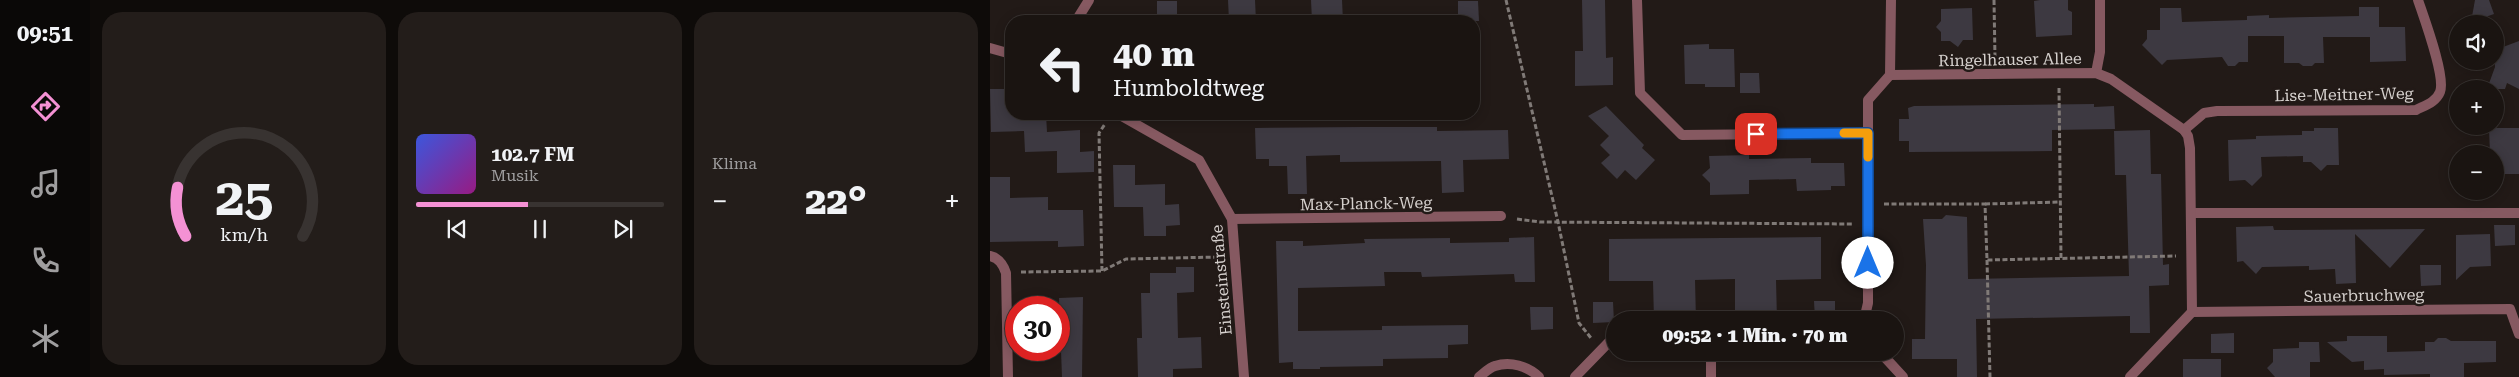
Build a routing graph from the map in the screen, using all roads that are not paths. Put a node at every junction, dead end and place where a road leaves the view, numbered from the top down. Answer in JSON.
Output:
{"nodes":[{"id":1,"x":1089,"y":0,"type":"edge"},
{"id":2,"x":1637,"y":0,"type":"edge"},
{"id":3,"x":1891,"y":0,"type":"edge"},
{"id":4,"x":2100,"y":0,"type":"edge"},
{"id":5,"x":2418,"y":0,"type":"edge"},
{"id":6,"x":1080,"y":15,"type":"edge"},
{"id":7,"x":990,"y":48,"type":"edge"},
{"id":8,"x":1005,"y":52,"type":"edge"},
{"id":9,"x":2096,"y":73,"type":"junction"},
{"id":10,"x":1890,"y":75,"type":"junction"},
{"id":11,"x":1129,"y":120,"type":"edge"},
{"id":12,"x":2184,"y":130,"type":"junction"},
{"id":13,"x":1868,"y":133,"type":"junction"},
{"id":14,"x":2191,"y":213,"type":"junction"},
{"id":15,"x":2519,"y":213,"type":"edge"},
{"id":16,"x":1501,"y":216,"type":"road end"},
{"id":17,"x":1232,"y":219,"type":"junction"},
{"id":18,"x":990,"y":256,"type":"edge"},
{"id":19,"x":1866,"y":311,"type":"edge"},
{"id":20,"x":2192,"y":312,"type":"junction"},
{"id":21,"x":2519,"y":334,"type":"edge"},
{"id":22,"x":1606,"y":345,"type":"edge"},
{"id":23,"x":1710,"y":361,"type":"edge"},
{"id":24,"x":1888,"y":361,"type":"edge"},
{"id":25,"x":1008,"y":377,"type":"edge"},
{"id":26,"x":1244,"y":377,"type":"edge"},
{"id":27,"x":1479,"y":377,"type":"edge"},
{"id":28,"x":1539,"y":377,"type":"edge"},
{"id":29,"x":1575,"y":377,"type":"edge"},
{"id":30,"x":1710,"y":377,"type":"edge"},
{"id":31,"x":1903,"y":377,"type":"edge"},
{"id":32,"x":2130,"y":377,"type":"edge"}],
"edges":[{"from":1,"to":6,"type":"street"},
{"from":2,"to":13,"type":"street"},
{"from":3,"to":10,"type":"street"},
{"from":4,"to":9,"type":"street"},
{"from":5,"to":12,"type":"street","name":"Lise-Meitner-Weg"},
{"from":7,"to":8,"type":"street"},
{"from":9,"to":10,"type":"street","name":"Ringelhauser Allee"},
{"from":9,"to":12,"type":"street","name":"Ringelhauser Allee"},
{"from":10,"to":13,"type":"street"},
{"from":11,"to":17,"type":"street","name":"Einsteinstraße"},
{"from":12,"to":14,"type":"street"},
{"from":13,"to":19,"type":"street"},
{"from":14,"to":15,"type":"street"},
{"from":14,"to":20,"type":"street"},
{"from":16,"to":17,"type":"street","name":"Max-Planck-Weg"},
{"from":17,"to":26,"type":"street","name":"Einsteinstraße"},
{"from":18,"to":25,"type":"street"},
{"from":20,"to":21,"type":"street","name":"Sauerbruchweg"},
{"from":20,"to":32,"type":"street"},
{"from":22,"to":29,"type":"street"},
{"from":23,"to":30,"type":"street"},
{"from":24,"to":31,"type":"street"},
{"from":27,"to":28,"type":"street"}]}
